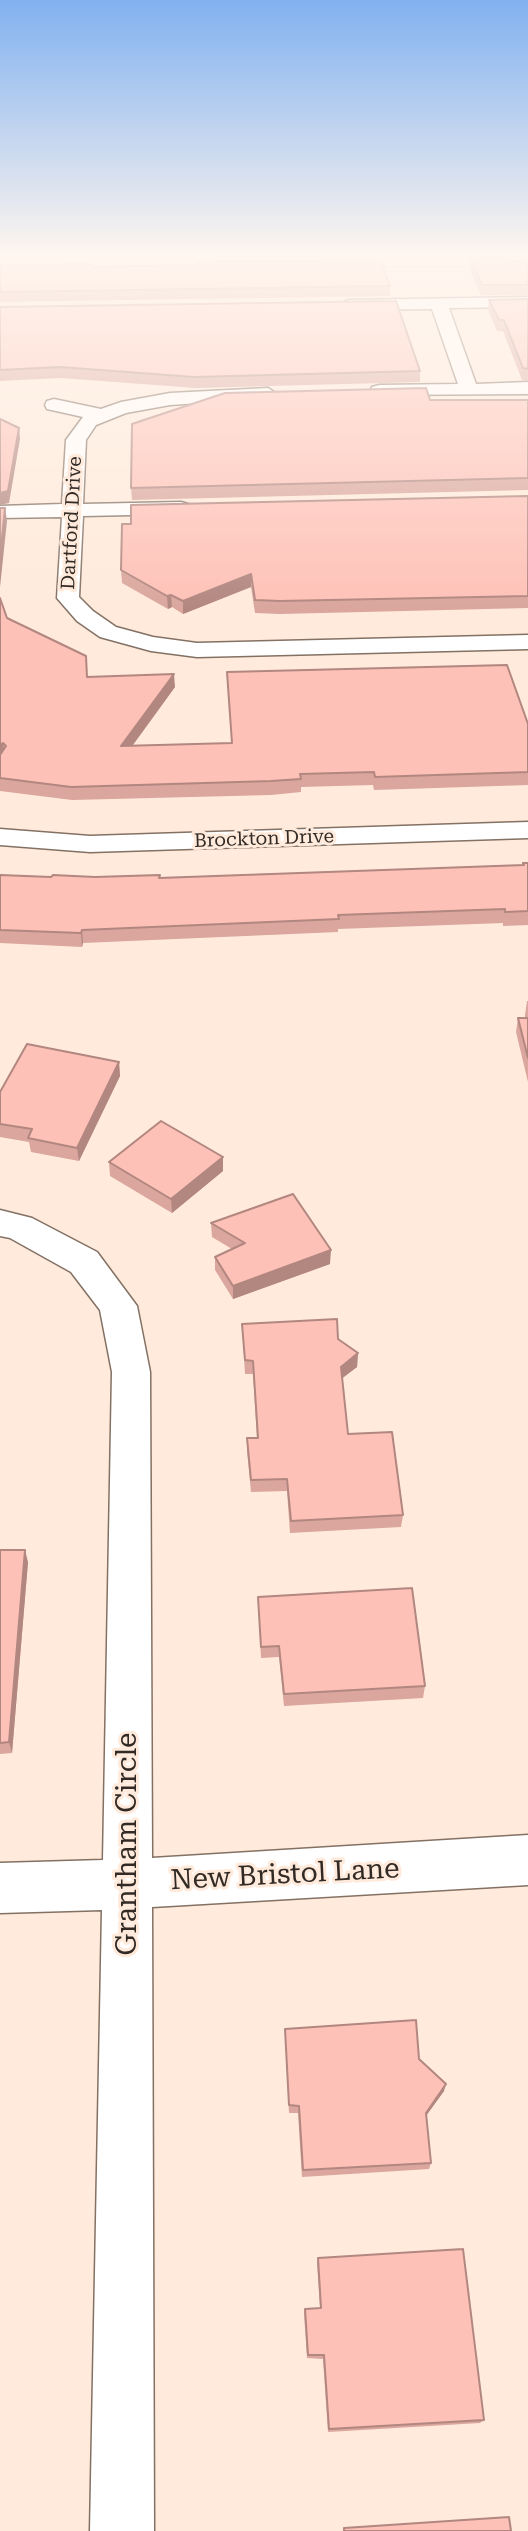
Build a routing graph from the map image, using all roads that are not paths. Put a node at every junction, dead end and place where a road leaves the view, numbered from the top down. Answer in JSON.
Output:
{"nodes":[{"id":1,"x":463,"y":374,"type":"edge"},
{"id":2,"x":528,"y":388,"type":"edge"},
{"id":3,"x":469,"y":390,"type":"junction"},
{"id":4,"x":360,"y":392,"type":"edge"},
{"id":5,"x":292,"y":393,"type":"edge"},
{"id":6,"x":54,"y":405,"type":"dead end"},
{"id":7,"x":102,"y":415,"type":"junction"},
{"id":8,"x":197,"y":507,"type":"edge"},
{"id":9,"x":72,"y":510,"type":"junction"},
{"id":10,"x":0,"y":512,"type":"edge"},
{"id":11,"x":528,"y":642,"type":"edge"},
{"id":12,"x":528,"y":830,"type":"edge"},
{"id":13,"x":0,"y":837,"type":"edge"},
{"id":14,"x":0,"y":1223,"type":"edge"},
{"id":15,"x":528,"y":1860,"type":"edge"},
{"id":16,"x":128,"y":1884,"type":"junction"},
{"id":17,"x":0,"y":1888,"type":"edge"},
{"id":18,"x":122,"y":2531,"type":"edge"}],
"edges":[{"from":1,"to":3,"type":"street"},
{"from":2,"to":3,"type":"street"},
{"from":3,"to":4,"type":"street"},
{"from":5,"to":7,"type":"street","name":"Dartford Drive"},
{"from":6,"to":7,"type":"street"},
{"from":7,"to":9,"type":"street","name":"Dartford Drive"},
{"from":8,"to":9,"type":"street"},
{"from":9,"to":10,"type":"street"},
{"from":9,"to":11,"type":"street","name":"Dartford Drive"},
{"from":12,"to":13,"type":"street","name":"Brockton Drive"},
{"from":14,"to":16,"type":"street","name":"Grantham Circle"},
{"from":15,"to":16,"type":"street","name":"New Bristol Lane"},
{"from":16,"to":17,"type":"street","name":"New Bristol Lane"},
{"from":16,"to":18,"type":"street","name":"Grantham Circle"}]}
